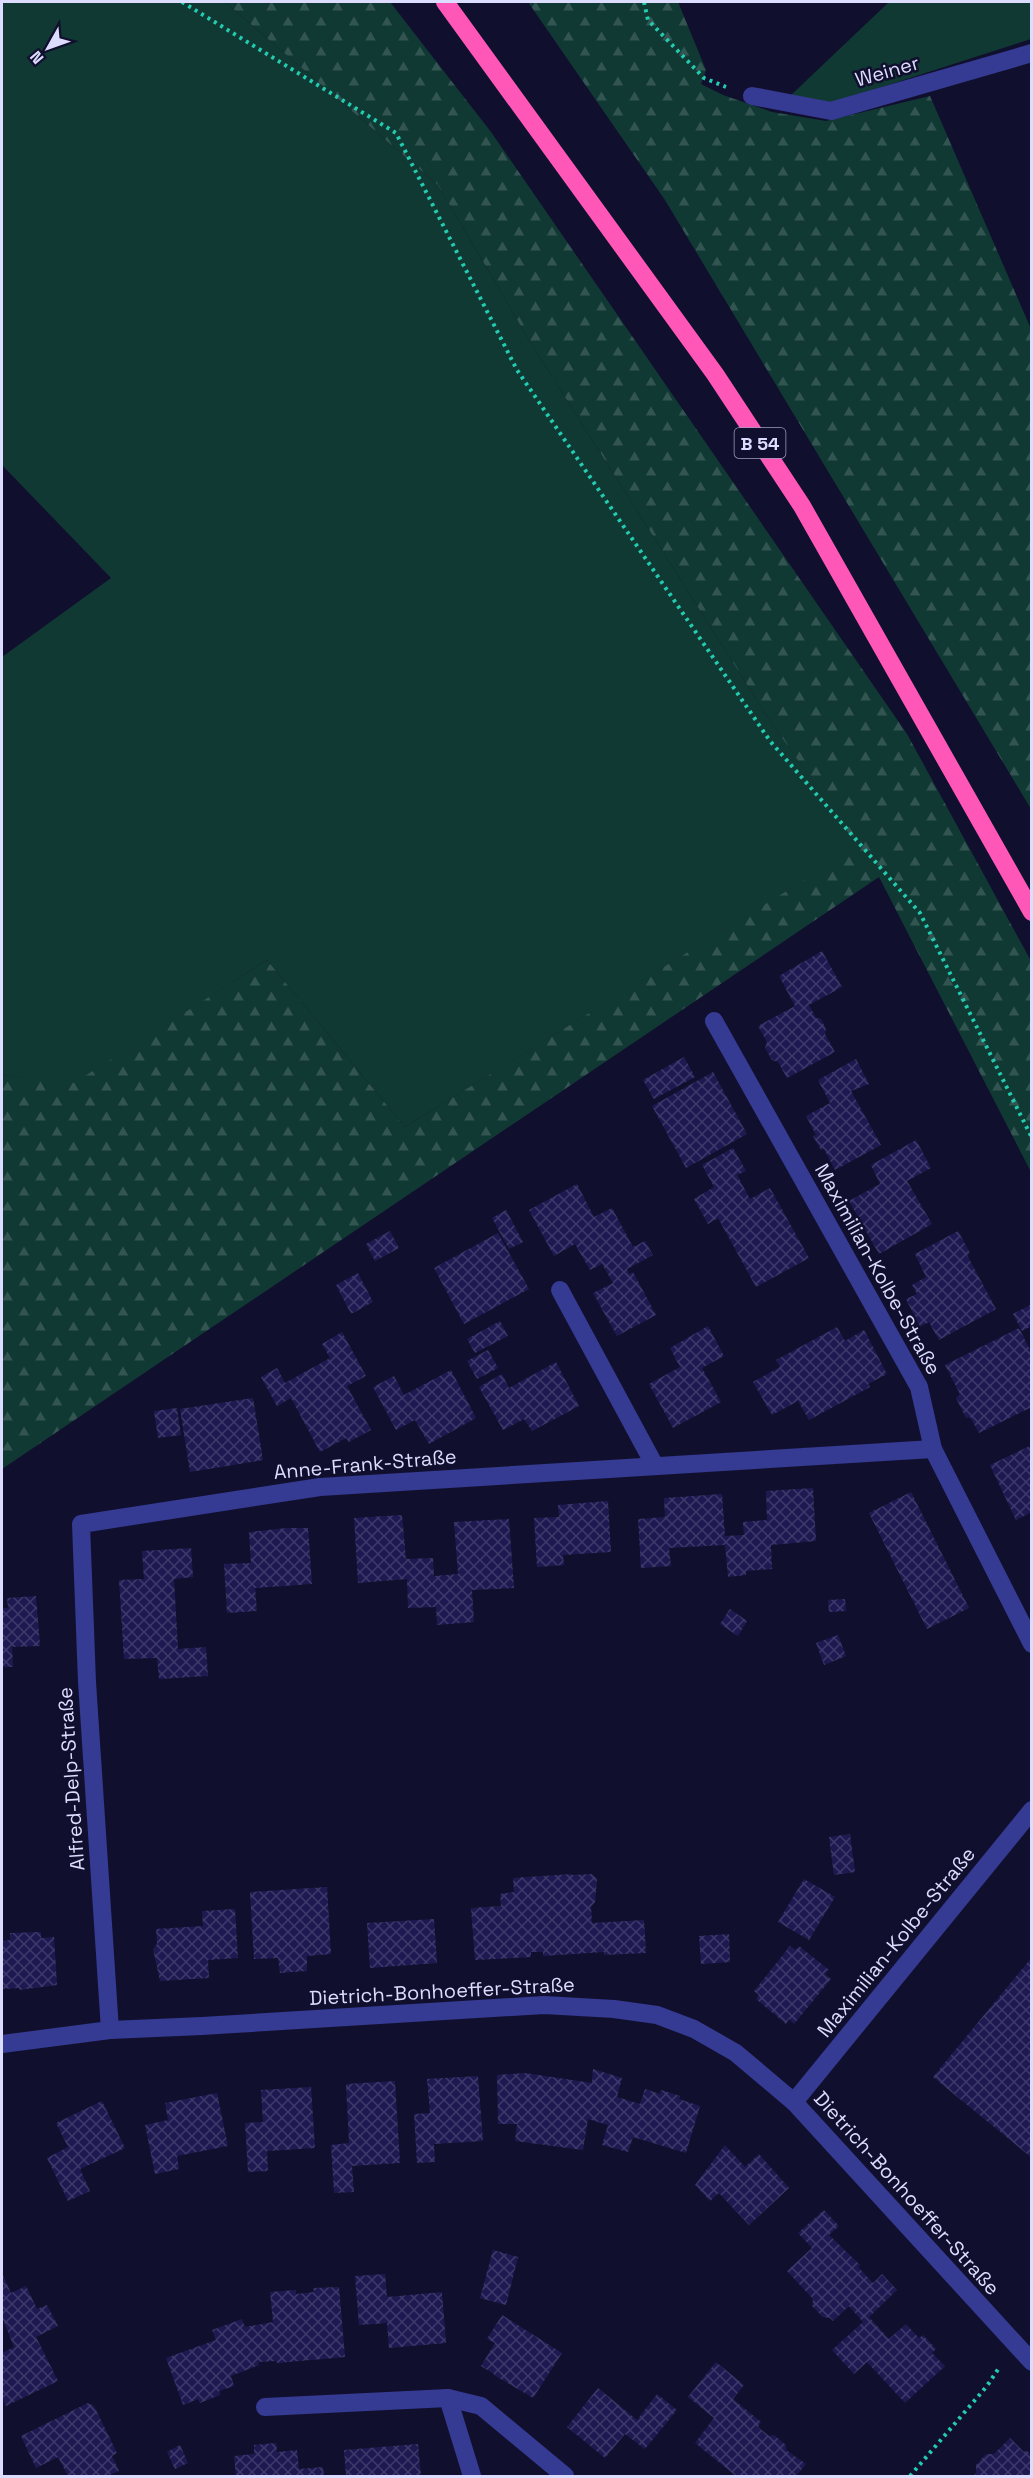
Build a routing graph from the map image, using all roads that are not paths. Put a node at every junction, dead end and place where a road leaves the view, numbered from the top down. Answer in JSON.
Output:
{"nodes":[{"id":1,"x":445,"y":2,"type":"edge"},
{"id":2,"x":1032,"y":53,"type":"edge"},
{"id":3,"x":752,"y":96,"type":"road end"},
{"id":4,"x":1032,"y":912,"type":"edge"},
{"id":5,"x":714,"y":1021,"type":"dead end"},
{"id":6,"x":560,"y":1290,"type":"dead end"},
{"id":7,"x":933,"y":1449,"type":"junction"},
{"id":8,"x":656,"y":1466,"type":"junction"},
{"id":9,"x":81,"y":1524,"type":"joint"},
{"id":10,"x":1032,"y":1644,"type":"edge"},
{"id":11,"x":1032,"y":1810,"type":"edge"},
{"id":12,"x":110,"y":2030,"type":"junction"},
{"id":13,"x":2,"y":2044,"type":"edge"},
{"id":14,"x":794,"y":2102,"type":"junction"},
{"id":15,"x":1032,"y":2362,"type":"edge"},
{"id":16,"x":448,"y":2398,"type":"junction"},
{"id":17,"x":265,"y":2407,"type":"dead end"},
{"id":18,"x":472,"y":2476,"type":"edge"},
{"id":19,"x":565,"y":2476,"type":"edge"}],
"edges":[{"from":1,"to":4,"type":"highway","number":"B 54"},
{"from":2,"to":3,"type":"street","name":"Weiner"},
{"from":5,"to":7,"type":"street","name":"Maximilian-Kolbe-Straße"},
{"from":6,"to":8,"type":"street"},
{"from":7,"to":8,"type":"street","name":"Anne-Frank-Straße"},
{"from":7,"to":10,"type":"street","name":"Maximilian-Kolbe-Straße"},
{"from":8,"to":9,"type":"street","name":"Anne-Frank-Straße"},
{"from":9,"to":12,"type":"street","name":"Alfred-Delp-Straße"},
{"from":11,"to":14,"type":"street","name":"Maximilian-Kolbe-Straße"},
{"from":12,"to":13,"type":"street","name":"Dietrich-Bonhoeffer-Straße"},
{"from":12,"to":14,"type":"street","name":"Dietrich-Bonhoeffer-Straße"},
{"from":14,"to":15,"type":"street","name":"Dietrich-Bonhoeffer-Straße"},
{"from":16,"to":17,"type":"street"},
{"from":16,"to":18,"type":"street"},
{"from":16,"to":19,"type":"street"}]}
